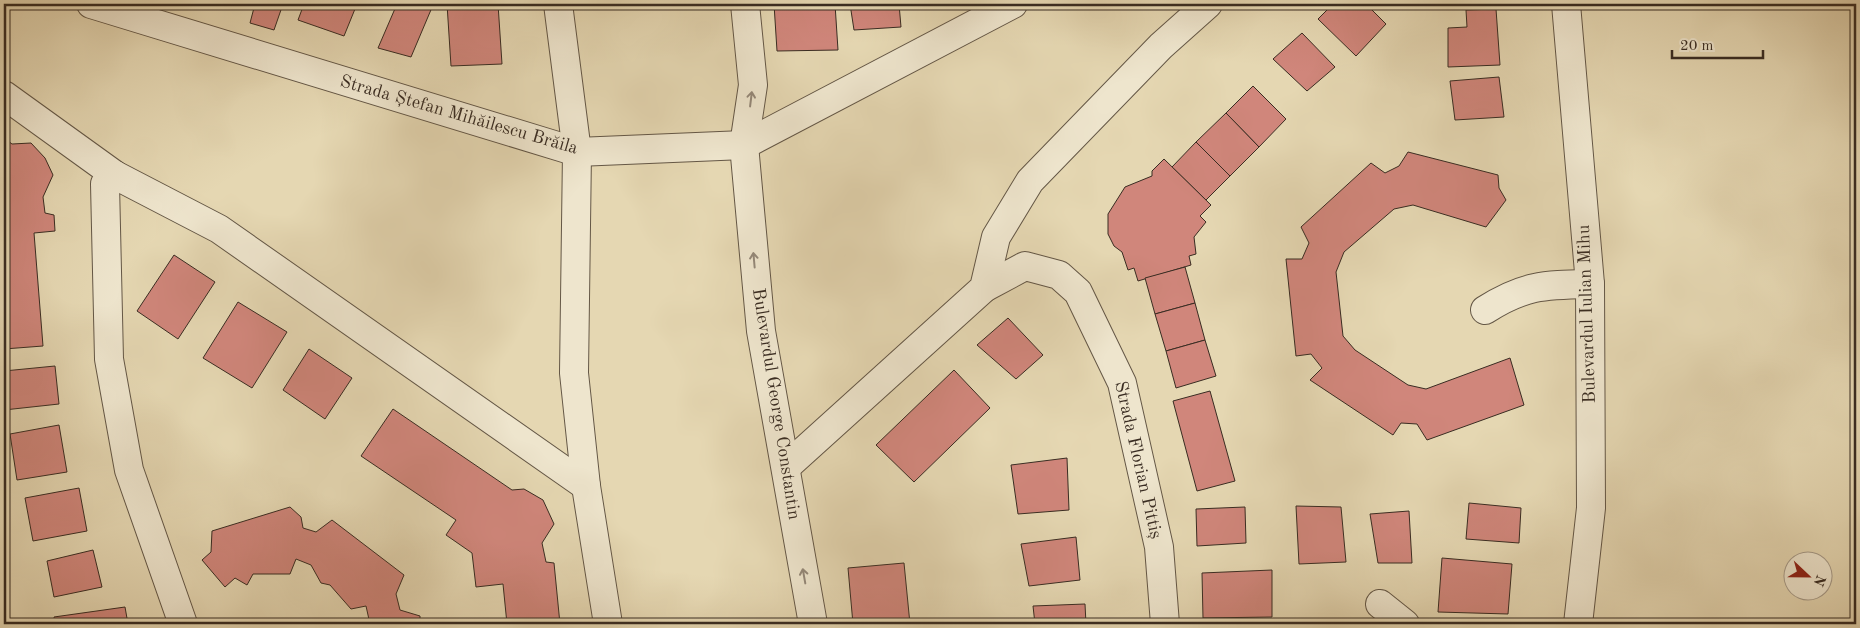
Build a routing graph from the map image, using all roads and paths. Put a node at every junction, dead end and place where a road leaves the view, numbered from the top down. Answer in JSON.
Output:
{"nodes":[{"id":1,"x":91,"y":4,"type":"edge"},
{"id":2,"x":558,"y":4,"type":"edge"},
{"id":3,"x":745,"y":4,"type":"edge"},
{"id":4,"x":1013,"y":4,"type":"edge"},
{"id":5,"x":1208,"y":4,"type":"edge"},
{"id":6,"x":1566,"y":4,"type":"edge"},
{"id":7,"x":125,"y":9,"type":"edge"},
{"id":8,"x":4,"y":95,"type":"edge"},
{"id":9,"x":744,"y":145,"type":"junction"},
{"id":10,"x":577,"y":152,"type":"junction"},
{"id":11,"x":115,"y":175,"type":"junction"},
{"id":12,"x":1590,"y":284,"type":"junction"},
{"id":13,"x":984,"y":288,"type":"junction"},
{"id":14,"x":1485,"y":310,"type":"dead end"},
{"id":15,"x":786,"y":467,"type":"junction"},
{"id":16,"x":586,"y":486,"type":"junction"},
{"id":17,"x":1380,"y":604,"type":"dead end"},
{"id":18,"x":183,"y":624,"type":"edge"},
{"id":19,"x":608,"y":624,"type":"edge"},
{"id":20,"x":812,"y":624,"type":"edge"},
{"id":21,"x":1164,"y":624,"type":"edge"},
{"id":22,"x":1405,"y":624,"type":"edge"},
{"id":23,"x":1578,"y":624,"type":"edge"}],
"edges":[{"from":1,"to":7,"type":"street","name":"Strada Ștefan Mihăilescu Brăila"},
{"from":2,"to":10,"type":"street"},
{"from":9,"to":3,"type":"street","name":"Bulevardul George Constantin","one_way":true},
{"from":4,"to":9,"type":"street","name":"Strada Ștefan Mihăilescu Brăila"},
{"from":5,"to":13,"type":"street"},
{"from":6,"to":12,"type":"street","name":"Bulevardul Iulian Mihu"},
{"from":7,"to":10,"type":"street","name":"Strada Ștefan Mihăilescu Brăila"},
{"from":8,"to":11,"type":"street"},
{"from":9,"to":10,"type":"street","name":"Strada Ștefan Mihăilescu Brăila"},
{"from":15,"to":9,"type":"street","name":"Bulevardul George Constantin","one_way":true},
{"from":10,"to":16,"type":"street"},
{"from":11,"to":16,"type":"street"},
{"from":11,"to":18,"type":"street"},
{"from":12,"to":14,"type":"street"},
{"from":12,"to":23,"type":"street","name":"Bulevardul Iulian Mihu"},
{"from":13,"to":15,"type":"street","name":"Strada Florian Pittiș"},
{"from":13,"to":21,"type":"street","name":"Strada Florian Pittiș"},
{"from":20,"to":15,"type":"street","name":"Bulevardul George Constantin","one_way":true},
{"from":16,"to":19,"type":"street"},
{"from":17,"to":22,"type":"street"}]}
